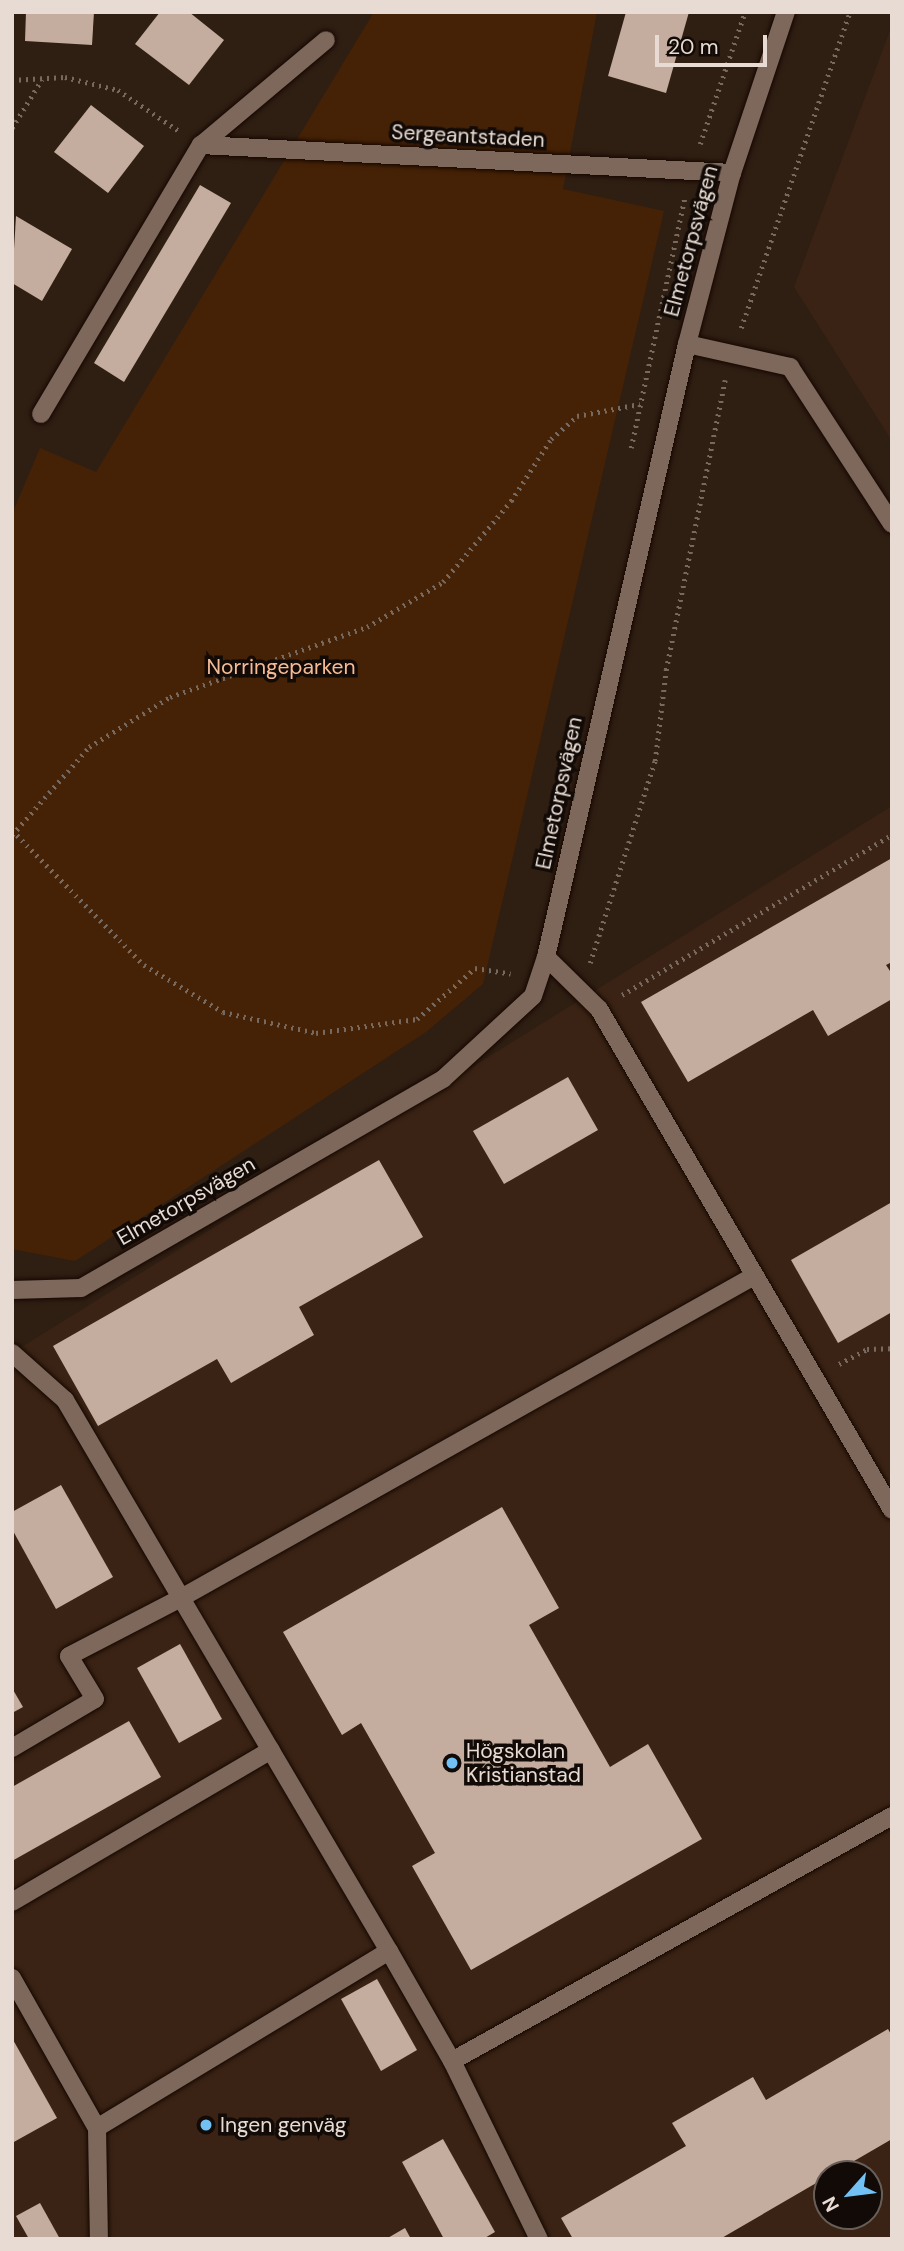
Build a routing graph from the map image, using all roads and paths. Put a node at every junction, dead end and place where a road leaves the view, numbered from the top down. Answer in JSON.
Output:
{"nodes":[{"id":1,"x":786,"y":12,"type":"edge"},
{"id":2,"x":850,"y":12,"type":"edge"},
{"id":3,"x":327,"y":40,"type":"dead end"},
{"id":4,"x":42,"y":78,"type":"junction"},
{"id":5,"x":12,"y":80,"type":"edge"},
{"id":6,"x":12,"y":128,"type":"edge"},
{"id":7,"x":201,"y":145,"type":"junction"},
{"id":8,"x":732,"y":173,"type":"junction"},
{"id":9,"x":687,"y":344,"type":"junction"},
{"id":10,"x":731,"y":354,"type":"junction"},
{"id":11,"x":640,"y":404,"type":"dead end"},
{"id":12,"x":41,"y":414,"type":"dead end"},
{"id":13,"x":892,"y":524,"type":"edge"},
{"id":14,"x":14,"y":835,"type":"edge"},
{"id":15,"x":892,"y":835,"type":"edge"},
{"id":16,"x":546,"y":957,"type":"junction"},
{"id":17,"x":511,"y":974,"type":"dead end"},
{"id":18,"x":580,"y":990,"type":"junction"},
{"id":19,"x":599,"y":1009,"type":"junction"},
{"id":20,"x":754,"y":1276,"type":"junction"},
{"id":21,"x":12,"y":1290,"type":"edge"},
{"id":22,"x":892,"y":1348,"type":"edge"},
{"id":23,"x":12,"y":1353,"type":"edge"},
{"id":24,"x":814,"y":1378,"type":"junction"},
{"id":25,"x":892,"y":1510,"type":"edge"},
{"id":26,"x":181,"y":1598,"type":"junction"},
{"id":27,"x":12,"y":1748,"type":"edge"},
{"id":28,"x":271,"y":1750,"type":"junction"},
{"id":29,"x":892,"y":1816,"type":"edge"},
{"id":30,"x":12,"y":1902,"type":"edge"},
{"id":31,"x":389,"y":1951,"type":"junction"},
{"id":32,"x":12,"y":1978,"type":"edge"},
{"id":33,"x":452,"y":2061,"type":"junction"},
{"id":34,"x":97,"y":2128,"type":"junction"},
{"id":35,"x":99,"y":2239,"type":"edge"},
{"id":36,"x":540,"y":2239,"type":"edge"}],
"edges":[{"from":1,"to":8,"type":"street","name":"Elmetorpsvägen"},
{"from":2,"to":10,"type":"path"},
{"from":3,"to":7,"type":"street"},
{"from":4,"to":5,"type":"path"},
{"from":4,"to":6,"type":"path"},
{"from":4,"to":7,"type":"path"},
{"from":7,"to":8,"type":"street","name":"Sergeantstaden"},
{"from":7,"to":12,"type":"street"},
{"from":8,"to":9,"type":"street","name":"Elmetorpsvägen"},
{"from":9,"to":10,"type":"street"},
{"from":9,"to":16,"type":"street","name":"Elmetorpsvägen"},
{"from":10,"to":13,"type":"street"},
{"from":10,"to":18,"type":"path"},
{"from":11,"to":14,"type":"path"},
{"from":14,"to":17,"type":"path"},
{"from":15,"to":19,"type":"path"},
{"from":16,"to":18,"type":"street"},
{"from":16,"to":21,"type":"street","name":"Elmetorpsvägen"},
{"from":18,"to":19,"type":"street"},
{"from":19,"to":20,"type":"street"},
{"from":20,"to":24,"type":"street"},
{"from":20,"to":26,"type":"street"},
{"from":22,"to":24,"type":"path"},
{"from":23,"to":26,"type":"street"},
{"from":24,"to":25,"type":"street"},
{"from":26,"to":27,"type":"street"},
{"from":26,"to":28,"type":"street"},
{"from":28,"to":30,"type":"street"},
{"from":28,"to":31,"type":"street"},
{"from":29,"to":33,"type":"street"},
{"from":31,"to":33,"type":"street"},
{"from":31,"to":34,"type":"street"},
{"from":32,"to":34,"type":"street"},
{"from":33,"to":36,"type":"street"},
{"from":34,"to":35,"type":"street"}]}
